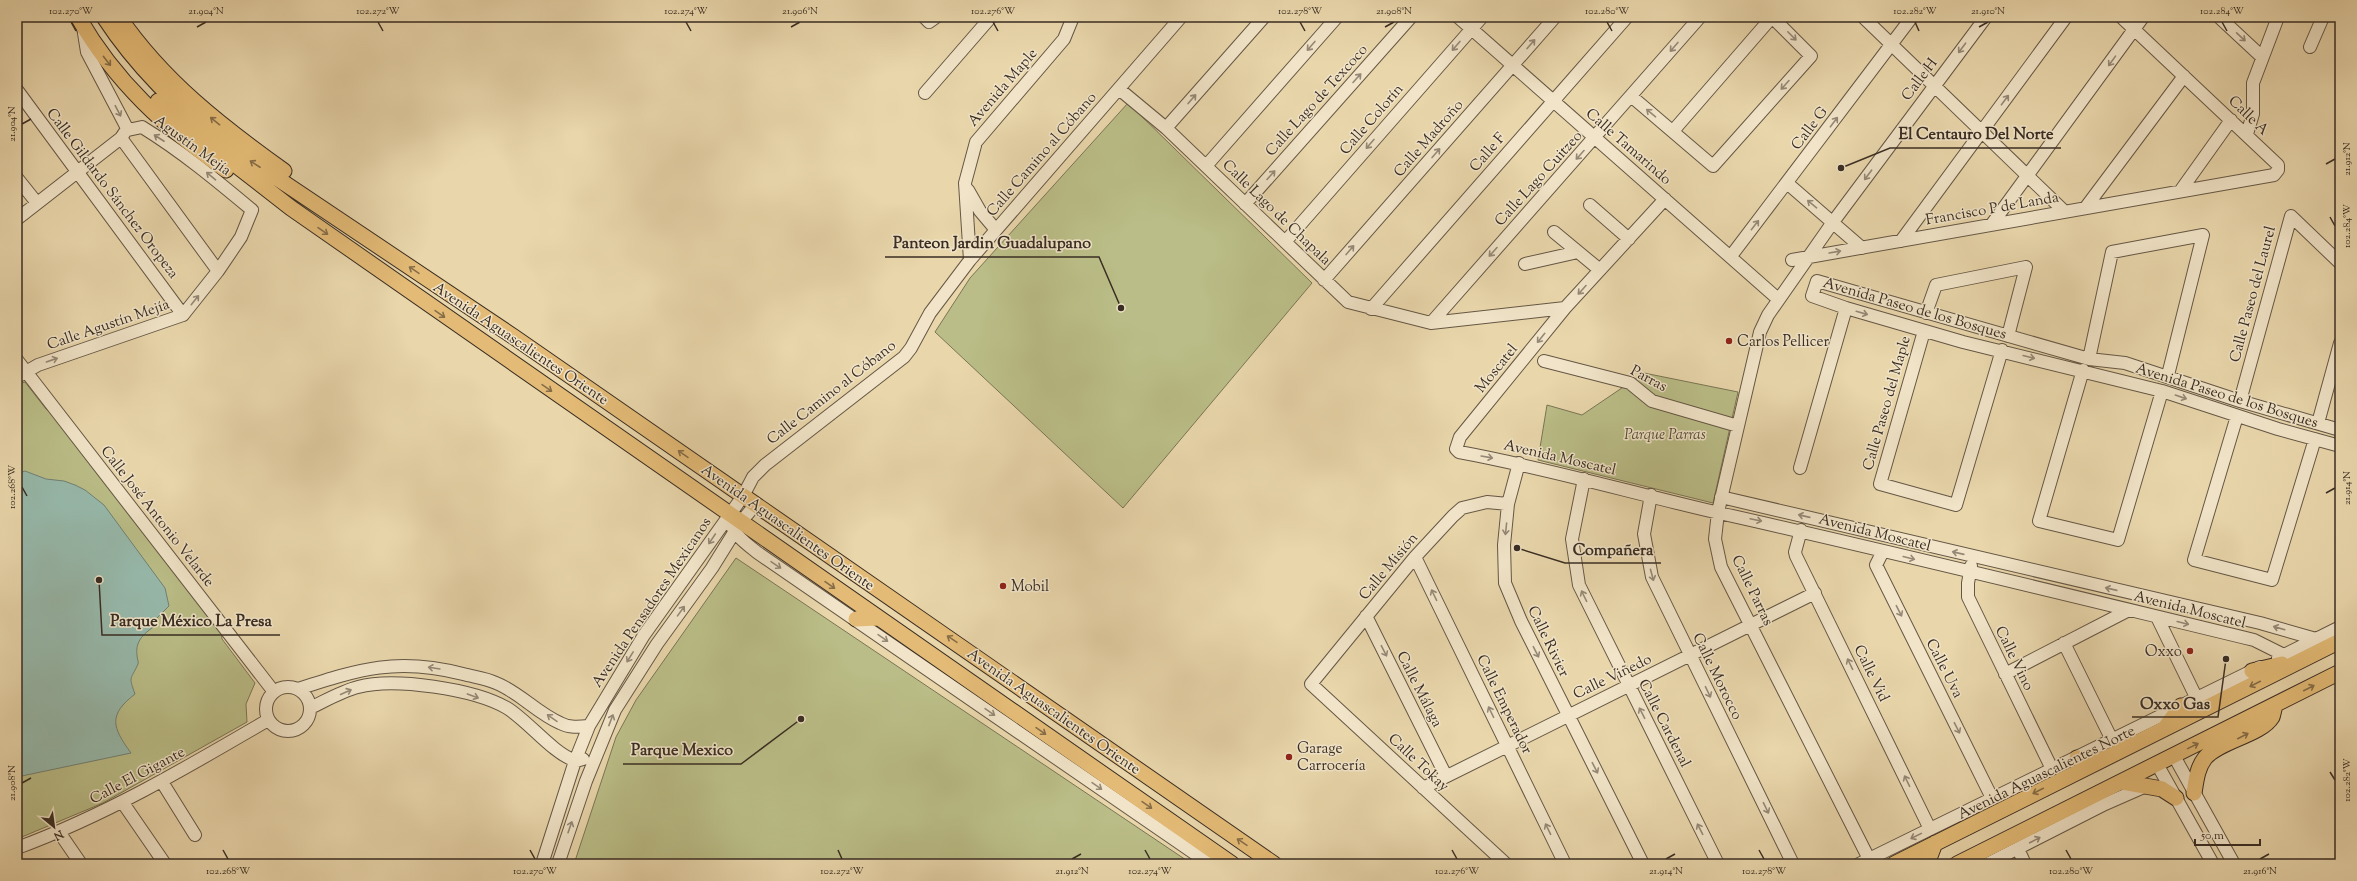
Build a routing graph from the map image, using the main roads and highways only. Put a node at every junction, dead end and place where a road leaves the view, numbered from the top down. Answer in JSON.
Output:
{"nodes":[{"id":1,"x":104,"y":17,"type":"edge"},
{"id":2,"x":119,"y":17,"type":"edge"},
{"id":3,"x":84,"y":19,"type":"edge"},
{"id":4,"x":299,"y":193,"type":"junction"},
{"id":5,"x":877,"y":618,"type":"junction"},
{"id":6,"x":856,"y":619,"type":"road end"},
{"id":7,"x":2340,"y":641,"type":"edge"},
{"id":8,"x":2306,"y":658,"type":"junction"},
{"id":9,"x":2252,"y":671,"type":"road end"},
{"id":10,"x":2340,"y":672,"type":"edge"},
{"id":11,"x":2275,"y":705,"type":"junction"},
{"id":12,"x":2181,"y":706,"type":"road end"},
{"id":13,"x":2164,"y":730,"type":"junction"},
{"id":14,"x":2077,"y":758,"type":"road end"},
{"id":15,"x":2102,"y":759,"type":"junction"},
{"id":16,"x":1128,"y":763,"type":"junction"},
{"id":17,"x":2122,"y":782,"type":"junction"},
{"id":18,"x":1115,"y":783,"type":"junction"},
{"id":19,"x":2194,"y":793,"type":"road end"},
{"id":20,"x":2096,"y":796,"type":"junction"},
{"id":21,"x":2176,"y":798,"type":"road end"},
{"id":22,"x":2090,"y":811,"type":"road end"},
{"id":23,"x":1195,"y":839,"type":"junction"},
{"id":24,"x":1934,"y":843,"type":"junction"},
{"id":25,"x":1205,"y":860,"type":"edge"},
{"id":26,"x":1901,"y":862,"type":"edge"},
{"id":27,"x":1232,"y":864,"type":"edge"},
{"id":28,"x":1274,"y":864,"type":"edge"},
{"id":29,"x":1927,"y":864,"type":"edge"},
{"id":30,"x":1957,"y":864,"type":"edge"}],
"edges":[{"from":4,"to":1,"type":"main road","name":"Avenida Aguascalientes Oriente","one_way":true},
{"from":4,"to":2,"type":"main road","name":"Avenida Aguascalientes Oriente","one_way":true},
{"from":3,"to":5,"type":"main road","name":"Avenida Aguascalientes Oriente","one_way":true},
{"from":16,"to":4,"type":"main road","name":"Avenida Aguascalientes Oriente","one_way":true},
{"from":5,"to":6,"type":"main road"},
{"from":5,"to":18,"type":"main road","name":"Avenida Aguascalientes Oriente","one_way":true},
{"from":7,"to":8,"type":"main road","name":"Avenida Aguascalientes Norte"},
{"from":8,"to":9,"type":"main road"},
{"from":8,"to":13,"type":"main road","name":"Avenida Aguascalientes Norte","one_way":true},
{"from":11,"to":10,"type":"main road","one_way":true},
{"from":17,"to":11,"type":"main road","one_way":true},
{"from":19,"to":11,"type":"main road","one_way":true},
{"from":12,"to":13,"type":"main road"},
{"from":13,"to":15,"type":"main road","name":"Avenida Aguascalientes Norte"},
{"from":14,"to":15,"type":"main road"},
{"from":15,"to":24,"type":"main road","name":"Avenida Aguascalientes Norte","one_way":true},
{"from":16,"to":18,"type":"main road"},
{"from":28,"to":16,"type":"main road","name":"Avenida Aguascalientes Oriente","one_way":true},
{"from":17,"to":20,"type":"main road"},
{"from":17,"to":21,"type":"main road"},
{"from":18,"to":23,"type":"main road","name":"Avenida Aguascalientes Oriente","one_way":true},
{"from":20,"to":22,"type":"main road"},
{"from":20,"to":30,"type":"main road"},
{"from":23,"to":25,"type":"main road"},
{"from":23,"to":27,"type":"main road","name":"Avenida Aguascalientes Oriente"},
{"from":24,"to":26,"type":"main road","name":"Avenida Aguascalientes Norte"},
{"from":24,"to":29,"type":"main road"}]}
